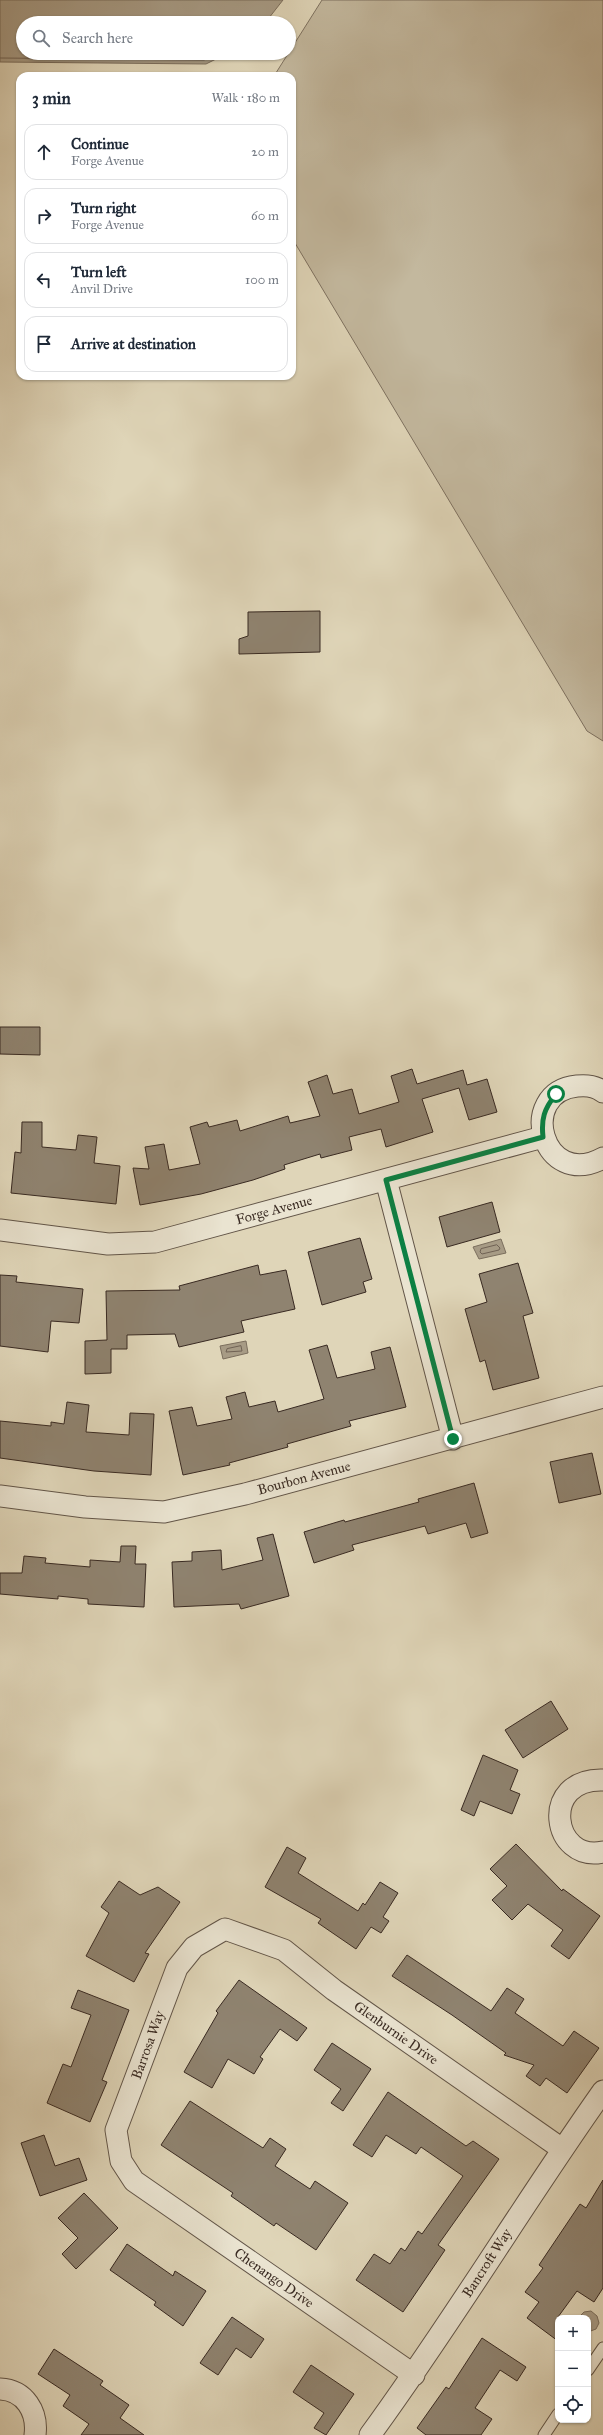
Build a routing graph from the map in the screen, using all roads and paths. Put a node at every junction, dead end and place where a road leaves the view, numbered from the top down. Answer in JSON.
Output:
{"nodes":[{"id":1,"x":603,"y":1092,"type":"edge"},
{"id":2,"x":543,"y":1137,"type":"junction"},
{"id":3,"x":603,"y":1158,"type":"edge"},
{"id":4,"x":386,"y":1180,"type":"junction"},
{"id":5,"x":0,"y":1230,"type":"edge"},
{"id":6,"x":603,"y":1398,"type":"edge"},
{"id":7,"x":453,"y":1439,"type":"junction"},
{"id":8,"x":0,"y":1496,"type":"edge"},
{"id":9,"x":603,"y":1780,"type":"edge"},
{"id":10,"x":603,"y":1852,"type":"edge"},
{"id":11,"x":225,"y":1929,"type":"joint"},
{"id":12,"x":603,"y":2091,"type":"edge"},
{"id":13,"x":562,"y":2149,"type":"junction"},
{"id":14,"x":134,"y":2180,"type":"joint"},
{"id":15,"x":603,"y":2348,"type":"edge"},
{"id":16,"x":591,"y":2366,"type":"edge"},
{"id":17,"x":414,"y":2375,"type":"junction"},
{"id":18,"x":0,"y":2388,"type":"edge"},
{"id":19,"x":555,"y":2418,"type":"edge"},
{"id":20,"x":35,"y":2435,"type":"edge"},
{"id":21,"x":370,"y":2435,"type":"edge"},
{"id":22,"x":544,"y":2435,"type":"edge"}],
"edges":[{"from":1,"to":2,"type":"street"},
{"from":2,"to":3,"type":"street"},
{"from":2,"to":4,"type":"street","name":"Forge Avenue"},
{"from":4,"to":5,"type":"street","name":"Forge Avenue"},
{"from":4,"to":7,"type":"street"},
{"from":6,"to":7,"type":"street","name":"Bourbon Avenue"},
{"from":7,"to":8,"type":"street","name":"Bourbon Avenue"},
{"from":9,"to":10,"type":"street"},
{"from":11,"to":13,"type":"street","name":"Glenburnie Drive"},
{"from":11,"to":14,"type":"street","name":"Barrosa Way"},
{"from":12,"to":13,"type":"street","name":"Bancroft Way"},
{"from":13,"to":17,"type":"street","name":"Bancroft Way"},
{"from":14,"to":17,"type":"street","name":"Chenango Drive"},
{"from":15,"to":16,"type":"lane"},
{"from":17,"to":21,"type":"street","name":"Bancroft Way"},
{"from":18,"to":20,"type":"street"},
{"from":19,"to":22,"type":"lane"}]}
